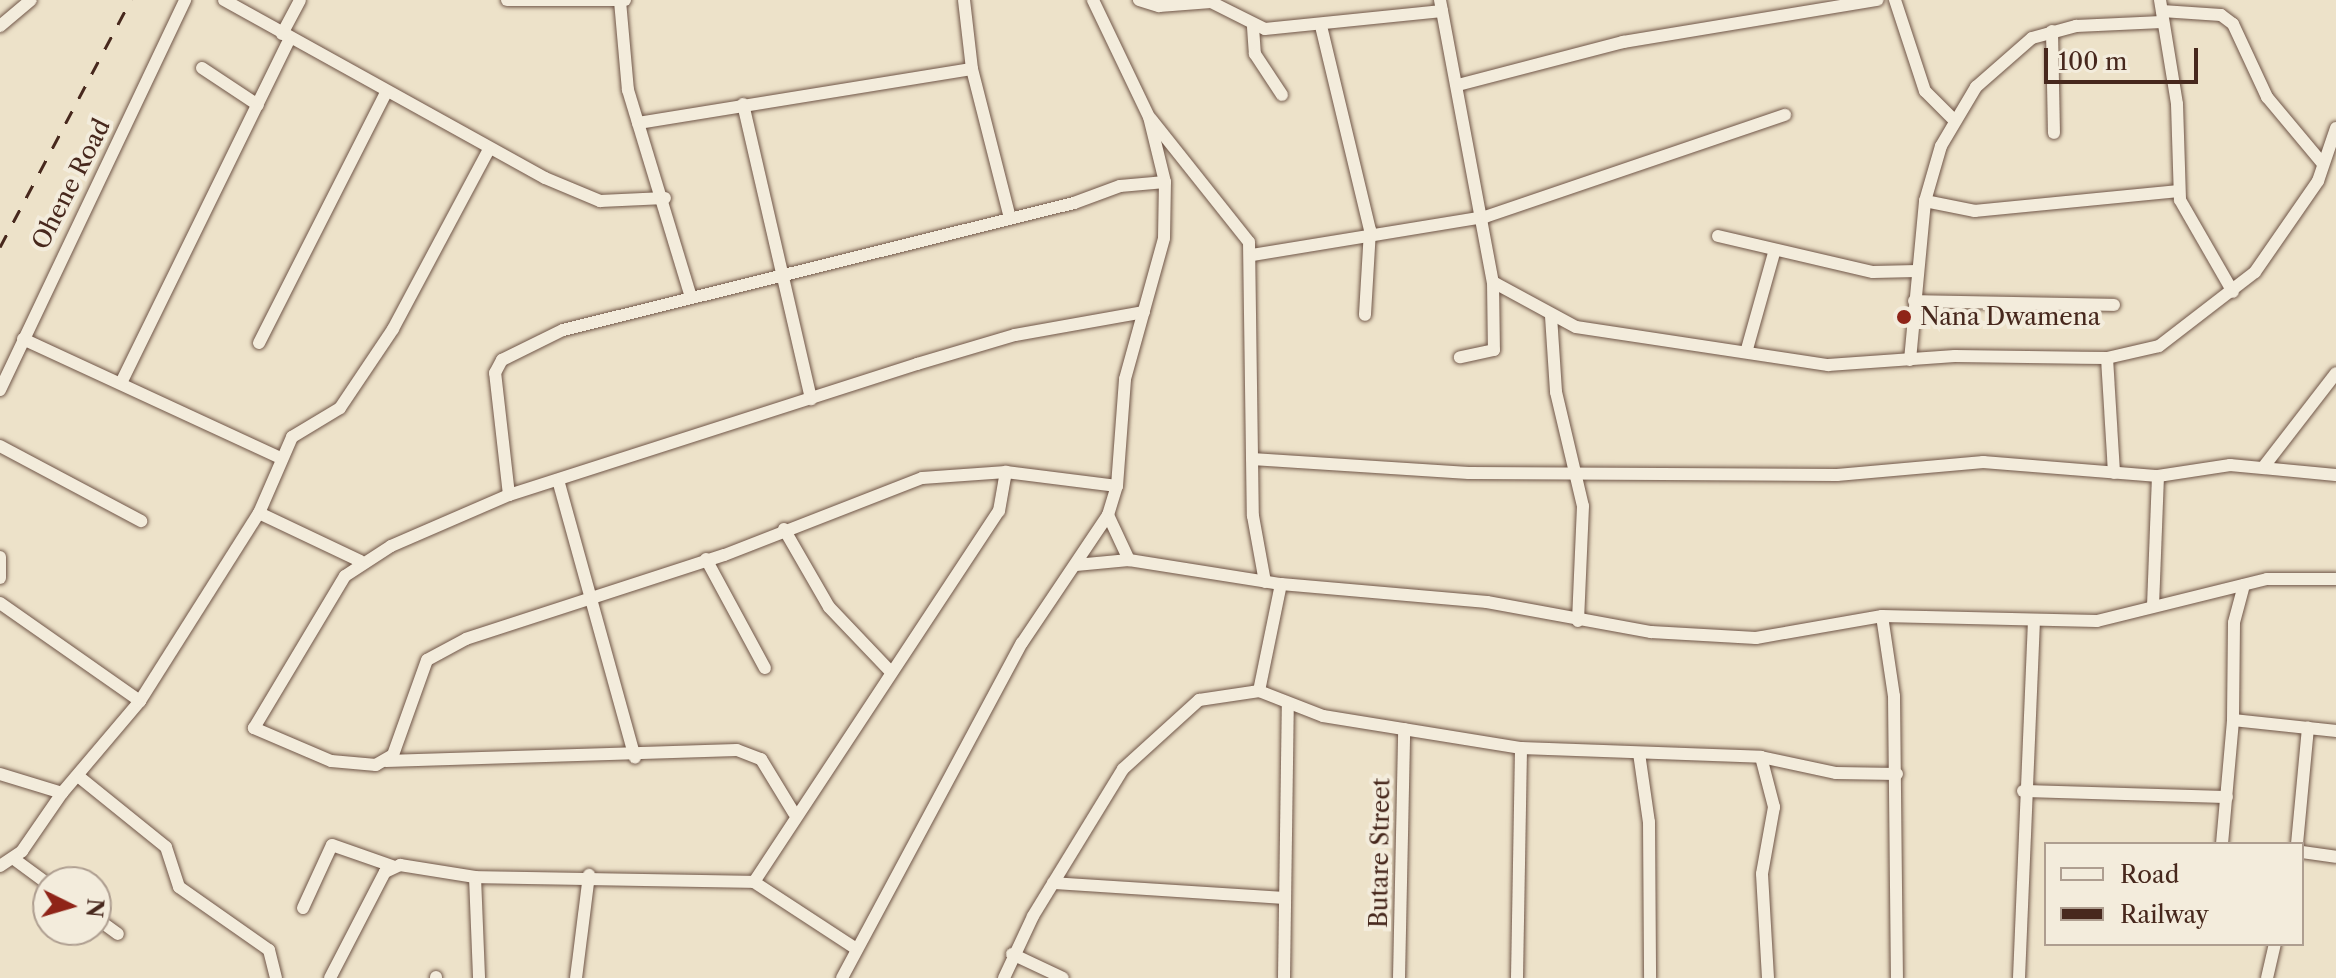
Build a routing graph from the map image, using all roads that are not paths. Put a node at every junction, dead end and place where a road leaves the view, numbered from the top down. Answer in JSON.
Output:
{"nodes":[{"id":1,"x":31,"y":0,"type":"edge"},
{"id":2,"x":185,"y":0,"type":"edge"},
{"id":3,"x":224,"y":0,"type":"edge"},
{"id":4,"x":300,"y":0,"type":"edge"},
{"id":5,"x":507,"y":0,"type":"edge"},
{"id":6,"x":628,"y":0,"type":"edge"},
{"id":7,"x":964,"y":0,"type":"edge"},
{"id":8,"x":1093,"y":0,"type":"edge"},
{"id":9,"x":1139,"y":0,"type":"edge"},
{"id":10,"x":1878,"y":0,"type":"edge"},
{"id":11,"x":1895,"y":0,"type":"edge"},
{"id":12,"x":620,"y":1,"type":"edge"},
{"id":13,"x":1441,"y":6,"type":"edge"},
{"id":14,"x":2161,"y":11,"type":"edge"},
{"id":15,"x":0,"y":26,"type":"edge"},
{"id":16,"x":1321,"y":26,"type":"junction"},
{"id":17,"x":1253,"y":27,"type":"junction"},
{"id":18,"x":2052,"y":31,"type":"junction"},
{"id":19,"x":286,"y":37,"type":"junction"},
{"id":20,"x":202,"y":68,"type":"dead end"},
{"id":21,"x":972,"y":69,"type":"junction"},
{"id":22,"x":1458,"y":85,"type":"junction"},
{"id":23,"x":386,"y":93,"type":"junction"},
{"id":24,"x":1282,"y":95,"type":"dead end"},
{"id":25,"x":743,"y":104,"type":"junction"},
{"id":26,"x":258,"y":105,"type":"junction"},
{"id":27,"x":1785,"y":115,"type":"dead end"},
{"id":28,"x":1149,"y":117,"type":"junction"},
{"id":29,"x":1953,"y":119,"type":"junction"},
{"id":30,"x":638,"y":123,"type":"junction"},
{"id":31,"x":2336,"y":128,"type":"edge"},
{"id":32,"x":2054,"y":133,"type":"dead end"},
{"id":33,"x":489,"y":149,"type":"junction"},
{"id":34,"x":2323,"y":164,"type":"junction"},
{"id":35,"x":1165,"y":182,"type":"junction"},
{"id":36,"x":2178,"y":191,"type":"junction"},
{"id":37,"x":665,"y":198,"type":"junction"},
{"id":38,"x":1925,"y":201,"type":"junction"},
{"id":39,"x":1485,"y":217,"type":"junction"},
{"id":40,"x":1010,"y":218,"type":"junction"},
{"id":41,"x":1370,"y":230,"type":"junction"},
{"id":42,"x":1718,"y":236,"type":"dead end"},
{"id":43,"x":1774,"y":253,"type":"junction"},
{"id":44,"x":1252,"y":255,"type":"junction"},
{"id":45,"x":1917,"y":271,"type":"junction"},
{"id":46,"x":781,"y":273,"type":"junction"},
{"id":47,"x":1493,"y":282,"type":"junction"},
{"id":48,"x":2233,"y":292,"type":"junction"},
{"id":49,"x":690,"y":294,"type":"junction"},
{"id":50,"x":1914,"y":301,"type":"junction"},
{"id":51,"x":2114,"y":305,"type":"dead end"},
{"id":52,"x":1144,"y":312,"type":"junction"},
{"id":53,"x":1365,"y":315,"type":"dead end"},
{"id":54,"x":1551,"y":316,"type":"junction"},
{"id":55,"x":23,"y":339,"type":"junction"},
{"id":56,"x":259,"y":343,"type":"dead end"},
{"id":57,"x":1747,"y":349,"type":"junction"},
{"id":58,"x":1460,"y":357,"type":"dead end"},
{"id":59,"x":2107,"y":358,"type":"junction"},
{"id":60,"x":1910,"y":360,"type":"junction"},
{"id":61,"x":2336,"y":373,"type":"edge"},
{"id":62,"x":121,"y":383,"type":"junction"},
{"id":63,"x":0,"y":390,"type":"edge"},
{"id":64,"x":811,"y":399,"type":"junction"},
{"id":65,"x":0,"y":446,"type":"edge"},
{"id":66,"x":281,"y":458,"type":"junction"},
{"id":67,"x":1252,"y":459,"type":"junction"},
{"id":68,"x":2265,"y":465,"type":"junction"},
{"id":69,"x":1579,"y":471,"type":"junction"},
{"id":70,"x":1006,"y":472,"type":"junction"},
{"id":71,"x":2114,"y":473,"type":"junction"},
{"id":72,"x":2336,"y":475,"type":"edge"},
{"id":73,"x":2158,"y":476,"type":"junction"},
{"id":74,"x":558,"y":480,"type":"junction"},
{"id":75,"x":1117,"y":486,"type":"junction"},
{"id":76,"x":509,"y":495,"type":"junction"},
{"id":77,"x":259,"y":513,"type":"junction"},
{"id":78,"x":1108,"y":515,"type":"junction"},
{"id":79,"x":141,"y":521,"type":"dead end"},
{"id":80,"x":784,"y":529,"type":"junction"},
{"id":81,"x":0,"y":557,"type":"edge"},
{"id":82,"x":706,"y":559,"type":"junction"},
{"id":83,"x":1129,"y":560,"type":"junction"},
{"id":84,"x":360,"y":561,"type":"junction"},
{"id":85,"x":1076,"y":565,"type":"junction"},
{"id":86,"x":0,"y":578,"type":"edge"},
{"id":87,"x":2336,"y":579,"type":"edge"},
{"id":88,"x":1265,"y":582,"type":"junction"},
{"id":89,"x":1281,"y":584,"type":"junction"},
{"id":90,"x":2244,"y":585,"type":"junction"},
{"id":91,"x":587,"y":598,"type":"junction"},
{"id":92,"x":0,"y":603,"type":"edge"},
{"id":93,"x":2153,"y":606,"type":"junction"},
{"id":94,"x":1882,"y":616,"type":"junction"},
{"id":95,"x":1578,"y":621,"type":"junction"},
{"id":96,"x":2034,"y":622,"type":"junction"},
{"id":97,"x":765,"y":668,"type":"dead end"},
{"id":98,"x":891,"y":672,"type":"junction"},
{"id":99,"x":1259,"y":691,"type":"junction"},
{"id":100,"x":140,"y":701,"type":"junction"},
{"id":101,"x":1288,"y":703,"type":"junction"},
{"id":102,"x":2233,"y":720,"type":"junction"},
{"id":103,"x":2308,"y":728,"type":"junction"},
{"id":104,"x":1404,"y":729,"type":"junction"},
{"id":105,"x":2336,"y":731,"type":"edge"},
{"id":106,"x":1521,"y":748,"type":"junction"},
{"id":107,"x":1639,"y":753,"type":"junction"},
{"id":108,"x":635,"y":757,"type":"junction"},
{"id":109,"x":1761,"y":757,"type":"junction"},
{"id":110,"x":385,"y":761,"type":"junction"},
{"id":111,"x":0,"y":774,"type":"edge"},
{"id":112,"x":1897,"y":774,"type":"junction"},
{"id":113,"x":78,"y":776,"type":"junction"},
{"id":114,"x":2023,"y":791,"type":"junction"},
{"id":115,"x":62,"y":793,"type":"junction"},
{"id":116,"x":2227,"y":797,"type":"junction"},
{"id":117,"x":794,"y":813,"type":"junction"},
{"id":118,"x":2222,"y":842,"type":"edge"},
{"id":119,"x":2297,"y":842,"type":"edge"},
{"id":120,"x":2304,"y":852,"type":"edge"},
{"id":121,"x":2336,"y":857,"type":"edge"},
{"id":122,"x":14,"y":859,"type":"junction"},
{"id":123,"x":0,"y":866,"type":"edge"},
{"id":124,"x":392,"y":866,"type":"junction"},
{"id":125,"x":32,"y":872,"type":"edge"},
{"id":126,"x":589,"y":875,"type":"junction"},
{"id":127,"x":475,"y":877,"type":"junction"},
{"id":128,"x":754,"y":882,"type":"junction"},
{"id":129,"x":1053,"y":883,"type":"junction"},
{"id":130,"x":1283,"y":898,"type":"junction"},
{"id":131,"x":303,"y":908,"type":"dead end"},
{"id":132,"x":112,"y":930,"type":"edge"},
{"id":133,"x":118,"y":934,"type":"dead end"},
{"id":134,"x":2275,"y":946,"type":"edge"},
{"id":135,"x":855,"y":948,"type":"junction"},
{"id":136,"x":1012,"y":954,"type":"junction"},
{"id":137,"x":276,"y":978,"type":"edge"},
{"id":138,"x":330,"y":978,"type":"edge"},
{"id":139,"x":479,"y":978,"type":"edge"},
{"id":140,"x":576,"y":978,"type":"edge"},
{"id":141,"x":842,"y":978,"type":"edge"},
{"id":142,"x":1004,"y":978,"type":"edge"},
{"id":143,"x":1063,"y":978,"type":"edge"},
{"id":144,"x":1284,"y":978,"type":"edge"},
{"id":145,"x":1399,"y":978,"type":"edge"},
{"id":146,"x":1517,"y":978,"type":"edge"},
{"id":147,"x":1650,"y":978,"type":"edge"},
{"id":148,"x":1768,"y":978,"type":"edge"},
{"id":149,"x":1897,"y":978,"type":"edge"},
{"id":150,"x":2019,"y":978,"type":"edge"},
{"id":151,"x":2267,"y":978,"type":"edge"}],
"edges":[{"from":1,"to":15,"type":"street"},
{"from":2,"to":55,"type":"street","name":"Ohene Road"},
{"from":3,"to":19,"type":"street"},
{"from":4,"to":19,"type":"street"},
{"from":5,"to":12,"type":"street"},
{"from":6,"to":12,"type":"street"},
{"from":7,"to":21,"type":"street"},
{"from":8,"to":28,"type":"street"},
{"from":9,"to":17,"type":"street"},
{"from":10,"to":22,"type":"street"},
{"from":11,"to":29,"type":"street"},
{"from":12,"to":30,"type":"street"},
{"from":13,"to":16,"type":"street"},
{"from":13,"to":22,"type":"street"},
{"from":14,"to":18,"type":"street"},
{"from":14,"to":34,"type":"street"},
{"from":14,"to":36,"type":"street"},
{"from":16,"to":17,"type":"street"},
{"from":16,"to":41,"type":"street"},
{"from":17,"to":24,"type":"street"},
{"from":18,"to":29,"type":"street"},
{"from":18,"to":32,"type":"street"},
{"from":19,"to":23,"type":"street"},
{"from":19,"to":26,"type":"street"},
{"from":20,"to":26,"type":"street"},
{"from":21,"to":25,"type":"street"},
{"from":21,"to":40,"type":"street"},
{"from":22,"to":39,"type":"street"},
{"from":23,"to":33,"type":"street"},
{"from":23,"to":56,"type":"street"},
{"from":25,"to":30,"type":"street"},
{"from":25,"to":46,"type":"street"},
{"from":26,"to":62,"type":"street"},
{"from":27,"to":39,"type":"street"},
{"from":28,"to":35,"type":"street"},
{"from":28,"to":44,"type":"street"},
{"from":29,"to":38,"type":"street"},
{"from":30,"to":37,"type":"street"},
{"from":31,"to":34,"type":"street"},
{"from":33,"to":37,"type":"street"},
{"from":33,"to":66,"type":"street"},
{"from":34,"to":48,"type":"street"},
{"from":35,"to":40,"type":"street"},
{"from":35,"to":52,"type":"street"},
{"from":36,"to":38,"type":"street"},
{"from":36,"to":48,"type":"street"},
{"from":37,"to":49,"type":"street"},
{"from":38,"to":45,"type":"street"},
{"from":39,"to":41,"type":"street"},
{"from":39,"to":47,"type":"street"},
{"from":40,"to":46,"type":"street"},
{"from":41,"to":44,"type":"street"},
{"from":41,"to":53,"type":"street"},
{"from":42,"to":43,"type":"street"},
{"from":43,"to":45,"type":"street"},
{"from":43,"to":57,"type":"street"},
{"from":44,"to":67,"type":"street"},
{"from":45,"to":50,"type":"street"},
{"from":46,"to":49,"type":"street"},
{"from":46,"to":64,"type":"street"},
{"from":47,"to":54,"type":"street"},
{"from":47,"to":58,"type":"street"},
{"from":48,"to":59,"type":"street"},
{"from":49,"to":76,"type":"street"},
{"from":50,"to":51,"type":"street"},
{"from":50,"to":60,"type":"street"},
{"from":52,"to":64,"type":"street"},
{"from":52,"to":75,"type":"street"},
{"from":54,"to":57,"type":"street"},
{"from":54,"to":69,"type":"street"},
{"from":55,"to":62,"type":"street"},
{"from":55,"to":63,"type":"street","name":"Ohene Road"},
{"from":57,"to":60,"type":"street"},
{"from":59,"to":60,"type":"street"},
{"from":59,"to":71,"type":"street"},
{"from":61,"to":68,"type":"street"},
{"from":62,"to":66,"type":"street"},
{"from":64,"to":74,"type":"street"},
{"from":65,"to":79,"type":"street"},
{"from":66,"to":77,"type":"street"},
{"from":67,"to":69,"type":"street"},
{"from":67,"to":88,"type":"street"},
{"from":68,"to":72,"type":"street"},
{"from":68,"to":73,"type":"street"},
{"from":69,"to":71,"type":"street"},
{"from":69,"to":95,"type":"street"},
{"from":70,"to":75,"type":"street"},
{"from":70,"to":80,"type":"street"},
{"from":70,"to":98,"type":"street"},
{"from":71,"to":73,"type":"street"},
{"from":73,"to":93,"type":"street"},
{"from":74,"to":76,"type":"street"},
{"from":74,"to":91,"type":"street"},
{"from":75,"to":78,"type":"street"},
{"from":76,"to":84,"type":"street"},
{"from":77,"to":84,"type":"street"},
{"from":77,"to":100,"type":"street"},
{"from":78,"to":83,"type":"street"},
{"from":78,"to":85,"type":"street"},
{"from":80,"to":82,"type":"street"},
{"from":80,"to":98,"type":"street"},
{"from":81,"to":86,"type":"street"},
{"from":82,"to":91,"type":"street"},
{"from":82,"to":97,"type":"street"},
{"from":83,"to":85,"type":"street"},
{"from":83,"to":88,"type":"street"},
{"from":84,"to":110,"type":"street"},
{"from":85,"to":135,"type":"street"},
{"from":87,"to":90,"type":"street"},
{"from":88,"to":89,"type":"street"},
{"from":89,"to":95,"type":"street"},
{"from":89,"to":99,"type":"street"},
{"from":90,"to":93,"type":"street"},
{"from":90,"to":102,"type":"street"},
{"from":91,"to":108,"type":"street"},
{"from":91,"to":110,"type":"street"},
{"from":92,"to":100,"type":"street"},
{"from":93,"to":96,"type":"street"},
{"from":94,"to":95,"type":"street"},
{"from":94,"to":96,"type":"street"},
{"from":94,"to":112,"type":"street"},
{"from":96,"to":114,"type":"street"},
{"from":98,"to":117,"type":"street"},
{"from":99,"to":101,"type":"street"},
{"from":99,"to":129,"type":"street"},
{"from":100,"to":113,"type":"street"},
{"from":101,"to":104,"type":"street"},
{"from":101,"to":130,"type":"street"},
{"from":102,"to":103,"type":"street"},
{"from":102,"to":116,"type":"street"},
{"from":103,"to":105,"type":"street"},
{"from":103,"to":119,"type":"street"},
{"from":104,"to":106,"type":"street"},
{"from":104,"to":145,"type":"street","name":"Butare Street"},
{"from":106,"to":107,"type":"street"},
{"from":106,"to":146,"type":"street"},
{"from":107,"to":109,"type":"street"},
{"from":107,"to":147,"type":"street"},
{"from":108,"to":110,"type":"street"},
{"from":108,"to":117,"type":"street"},
{"from":109,"to":112,"type":"street"},
{"from":109,"to":148,"type":"street"},
{"from":111,"to":115,"type":"street"},
{"from":112,"to":149,"type":"street"},
{"from":113,"to":115,"type":"street"},
{"from":113,"to":137,"type":"street"},
{"from":114,"to":116,"type":"street"},
{"from":114,"to":150,"type":"street"},
{"from":115,"to":122,"type":"street"},
{"from":116,"to":118,"type":"street"},
{"from":117,"to":128,"type":"street"},
{"from":120,"to":121,"type":"street"},
{"from":122,"to":123,"type":"street"},
{"from":122,"to":125,"type":"street"},
{"from":124,"to":127,"type":"street"},
{"from":124,"to":131,"type":"street"},
{"from":124,"to":138,"type":"street"},
{"from":126,"to":127,"type":"street"},
{"from":126,"to":128,"type":"street"},
{"from":126,"to":140,"type":"street"},
{"from":127,"to":139,"type":"street"},
{"from":128,"to":135,"type":"street"},
{"from":129,"to":130,"type":"street"},
{"from":129,"to":136,"type":"street"},
{"from":130,"to":144,"type":"street"},
{"from":132,"to":133,"type":"street"},
{"from":134,"to":151,"type":"street"},
{"from":135,"to":141,"type":"street"},
{"from":136,"to":142,"type":"street"},
{"from":136,"to":143,"type":"street"}]}
